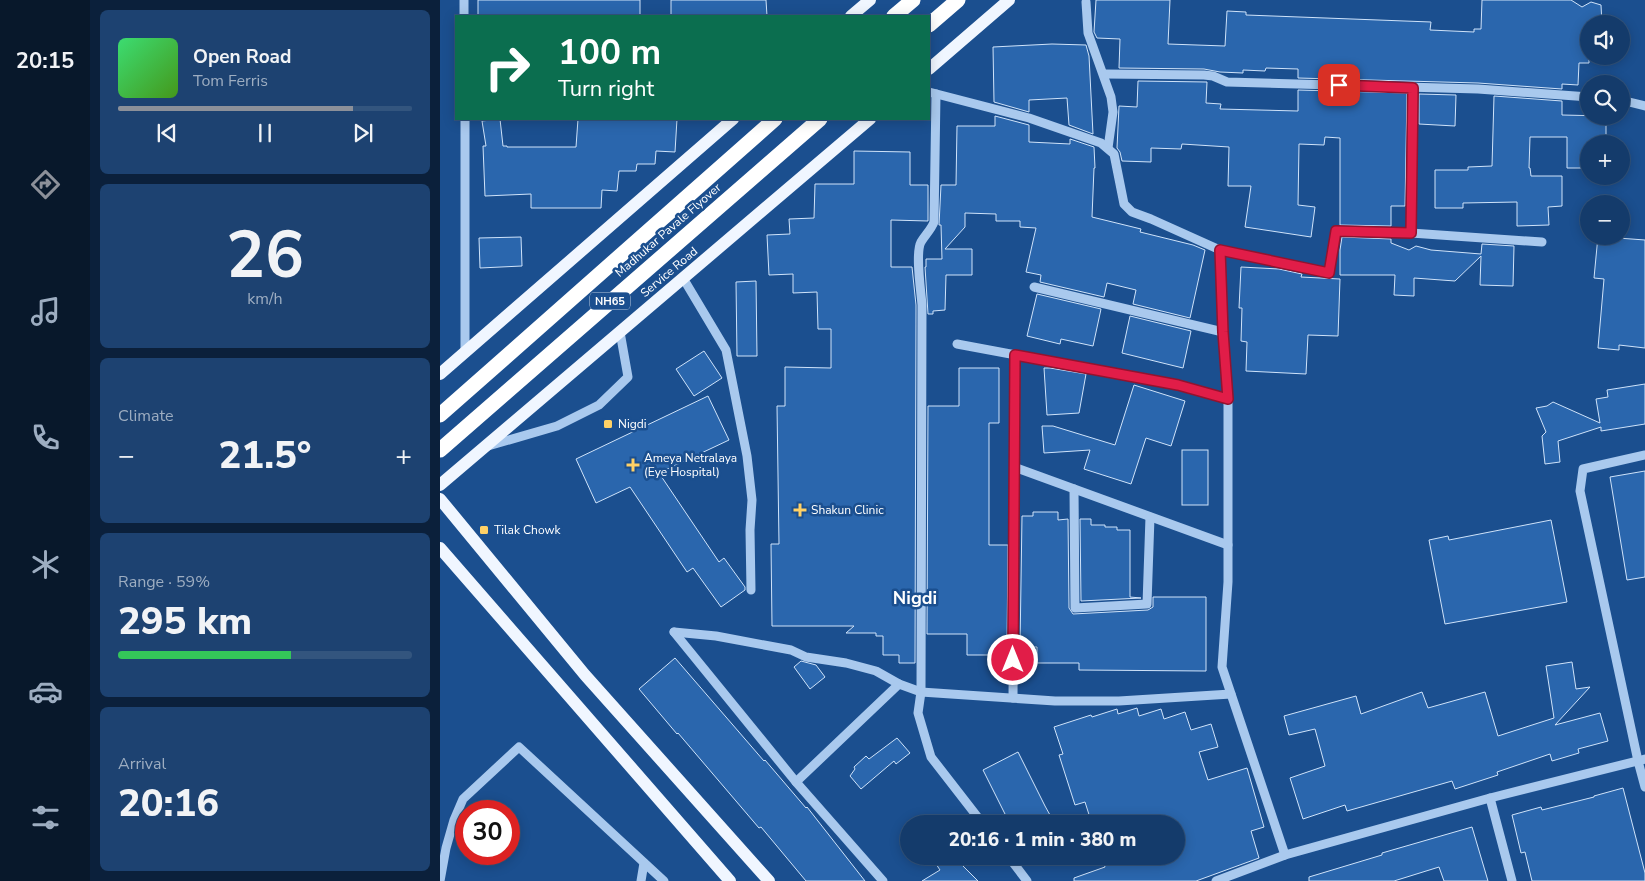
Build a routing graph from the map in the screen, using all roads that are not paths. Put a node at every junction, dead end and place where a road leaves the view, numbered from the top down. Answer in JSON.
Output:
{"nodes":[{"id":1,"x":464,"y":0,"type":"edge"},
{"id":2,"x":870,"y":0,"type":"edge"},
{"id":3,"x":913,"y":0,"type":"edge"},
{"id":4,"x":958,"y":0,"type":"edge"},
{"id":5,"x":1009,"y":0,"type":"edge"},
{"id":6,"x":1086,"y":2,"type":"dead end"},
{"id":7,"x":464,"y":15,"type":"edge"},
{"id":8,"x":852,"y":15,"type":"edge"},
{"id":9,"x":895,"y":15,"type":"edge"},
{"id":10,"x":930,"y":24,"type":"edge"},
{"id":11,"x":930,"y":68,"type":"edge"},
{"id":12,"x":1104,"y":74,"type":"junction"},
{"id":13,"x":1413,"y":88,"type":"junction"},
{"id":14,"x":932,"y":93,"type":"edge"},
{"id":15,"x":1580,"y":96,"type":"edge"},
{"id":16,"x":1630,"y":102,"type":"edge"},
{"id":17,"x":1645,"y":106,"type":"edge"},
{"id":18,"x":465,"y":120,"type":"edge"},
{"id":19,"x":732,"y":120,"type":"edge"},
{"id":20,"x":774,"y":120,"type":"edge"},
{"id":21,"x":819,"y":120,"type":"edge"},
{"id":22,"x":869,"y":120,"type":"edge"},
{"id":23,"x":1108,"y":148,"type":"junction"},
{"id":24,"x":1411,"y":233,"type":"junction"},
{"id":25,"x":1542,"y":242,"type":"dead end"},
{"id":26,"x":1220,"y":250,"type":"junction"},
{"id":27,"x":683,"y":278,"type":"junction"},
{"id":28,"x":1034,"y":286,"type":"dead end"},
{"id":29,"x":620,"y":332,"type":"junction"},
{"id":30,"x":1223,"y":332,"type":"junction"},
{"id":31,"x":957,"y":344,"type":"dead end"},
{"id":32,"x":465,"y":351,"type":"junction"},
{"id":33,"x":1015,"y":355,"type":"junction"},
{"id":34,"x":440,"y":374,"type":"edge"},
{"id":35,"x":1228,"y":399,"type":"junction"},
{"id":36,"x":440,"y":415,"type":"edge"},
{"id":37,"x":483,"y":448,"type":"junction"},
{"id":38,"x":440,"y":450,"type":"edge"},
{"id":39,"x":1645,"y":455,"type":"edge"},
{"id":40,"x":1014,"y":467,"type":"junction"},
{"id":41,"x":440,"y":485,"type":"edge"},
{"id":42,"x":1074,"y":489,"type":"junction"},
{"id":43,"x":440,"y":500,"type":"edge"},
{"id":44,"x":1150,"y":517,"type":"junction"},
{"id":45,"x":1228,"y":545,"type":"junction"},
{"id":46,"x":440,"y":548,"type":"edge"},
{"id":47,"x":751,"y":590,"type":"dead end"},
{"id":48,"x":899,"y":684,"type":"junction"},
{"id":49,"x":921,"y":692,"type":"junction"},
{"id":50,"x":1231,"y":694,"type":"junction"},
{"id":51,"x":1013,"y":698,"type":"junction"},
{"id":52,"x":1641,"y":760,"type":"edge"},
{"id":53,"x":796,"y":782,"type":"junction"},
{"id":54,"x":1645,"y":787,"type":"edge"},
{"id":55,"x":1490,"y":798,"type":"junction"},
{"id":56,"x":976,"y":815,"type":"edge"},
{"id":57,"x":1285,"y":855,"type":"junction"},
{"id":58,"x":644,"y":863,"type":"junction"},
{"id":59,"x":1015,"y":865,"type":"edge"},
{"id":60,"x":440,"y":881,"type":"edge"},
{"id":61,"x":641,"y":881,"type":"edge"},
{"id":62,"x":664,"y":881,"type":"edge"},
{"id":63,"x":730,"y":881,"type":"edge"},
{"id":64,"x":769,"y":881,"type":"edge"},
{"id":65,"x":883,"y":881,"type":"edge"},
{"id":66,"x":1027,"y":881,"type":"edge"},
{"id":67,"x":1216,"y":881,"type":"edge"},
{"id":68,"x":1512,"y":881,"type":"edge"}],
"edges":[{"from":1,"to":7,"type":"street"},
{"from":2,"to":8,"type":"main road"},
{"from":3,"to":9,"type":"highway"},
{"from":4,"to":10,"type":"highway"},
{"from":5,"to":11,"type":"main road"},
{"from":6,"to":12,"type":"street"},
{"from":12,"to":13,"type":"street"},
{"from":12,"to":23,"type":"street"},
{"from":13,"to":15,"type":"street"},
{"from":13,"to":24,"type":"street"},
{"from":14,"to":23,"type":"street"},
{"from":14,"to":49,"type":"street"},
{"from":16,"to":17,"type":"street"},
{"from":18,"to":32,"type":"street"},
{"from":19,"to":32,"type":"main road"},
{"from":20,"to":36,"type":"highway","name":"Madhukar Pavale Flyover","number":"NH65"},
{"from":21,"to":38,"type":"highway","name":"Madhukar Pavale Flyover","number":"NH65"},
{"from":22,"to":27,"type":"main road","name":"Service Road"},
{"from":23,"to":26,"type":"street"},
{"from":24,"to":25,"type":"street"},
{"from":24,"to":26,"type":"street"},
{"from":26,"to":30,"type":"street"},
{"from":27,"to":29,"type":"main road","name":"Service Road"},
{"from":27,"to":47,"type":"street"},
{"from":28,"to":30,"type":"street"},
{"from":29,"to":37,"type":"main road","name":"Service Road"},
{"from":29,"to":37,"type":"street"},
{"from":30,"to":35,"type":"street"},
{"from":31,"to":33,"type":"street"},
{"from":32,"to":34,"type":"main road"},
{"from":33,"to":35,"type":"street"},
{"from":33,"to":40,"type":"street"},
{"from":35,"to":45,"type":"street"},
{"from":37,"to":41,"type":"main road","name":"Service Road"},
{"from":39,"to":52,"type":"street"},
{"from":40,"to":42,"type":"street"},
{"from":40,"to":51,"type":"street"},
{"from":42,"to":44,"type":"street"},
{"from":42,"to":44,"type":"street"},
{"from":43,"to":64,"type":"main road"},
{"from":44,"to":45,"type":"street"},
{"from":45,"to":50,"type":"street"},
{"from":46,"to":63,"type":"main road"},
{"from":48,"to":49,"type":"street"},
{"from":48,"to":53,"type":"street"},
{"from":48,"to":53,"type":"street"},
{"from":49,"to":51,"type":"street"},
{"from":49,"to":56,"type":"street"},
{"from":50,"to":51,"type":"street"},
{"from":50,"to":57,"type":"street"},
{"from":52,"to":54,"type":"street"},
{"from":52,"to":55,"type":"street"},
{"from":53,"to":65,"type":"street"},
{"from":55,"to":57,"type":"street"},
{"from":55,"to":68,"type":"street"},
{"from":57,"to":67,"type":"street"},
{"from":58,"to":60,"type":"street"},
{"from":58,"to":61,"type":"street"},
{"from":58,"to":62,"type":"street"},
{"from":59,"to":66,"type":"street"}]}
